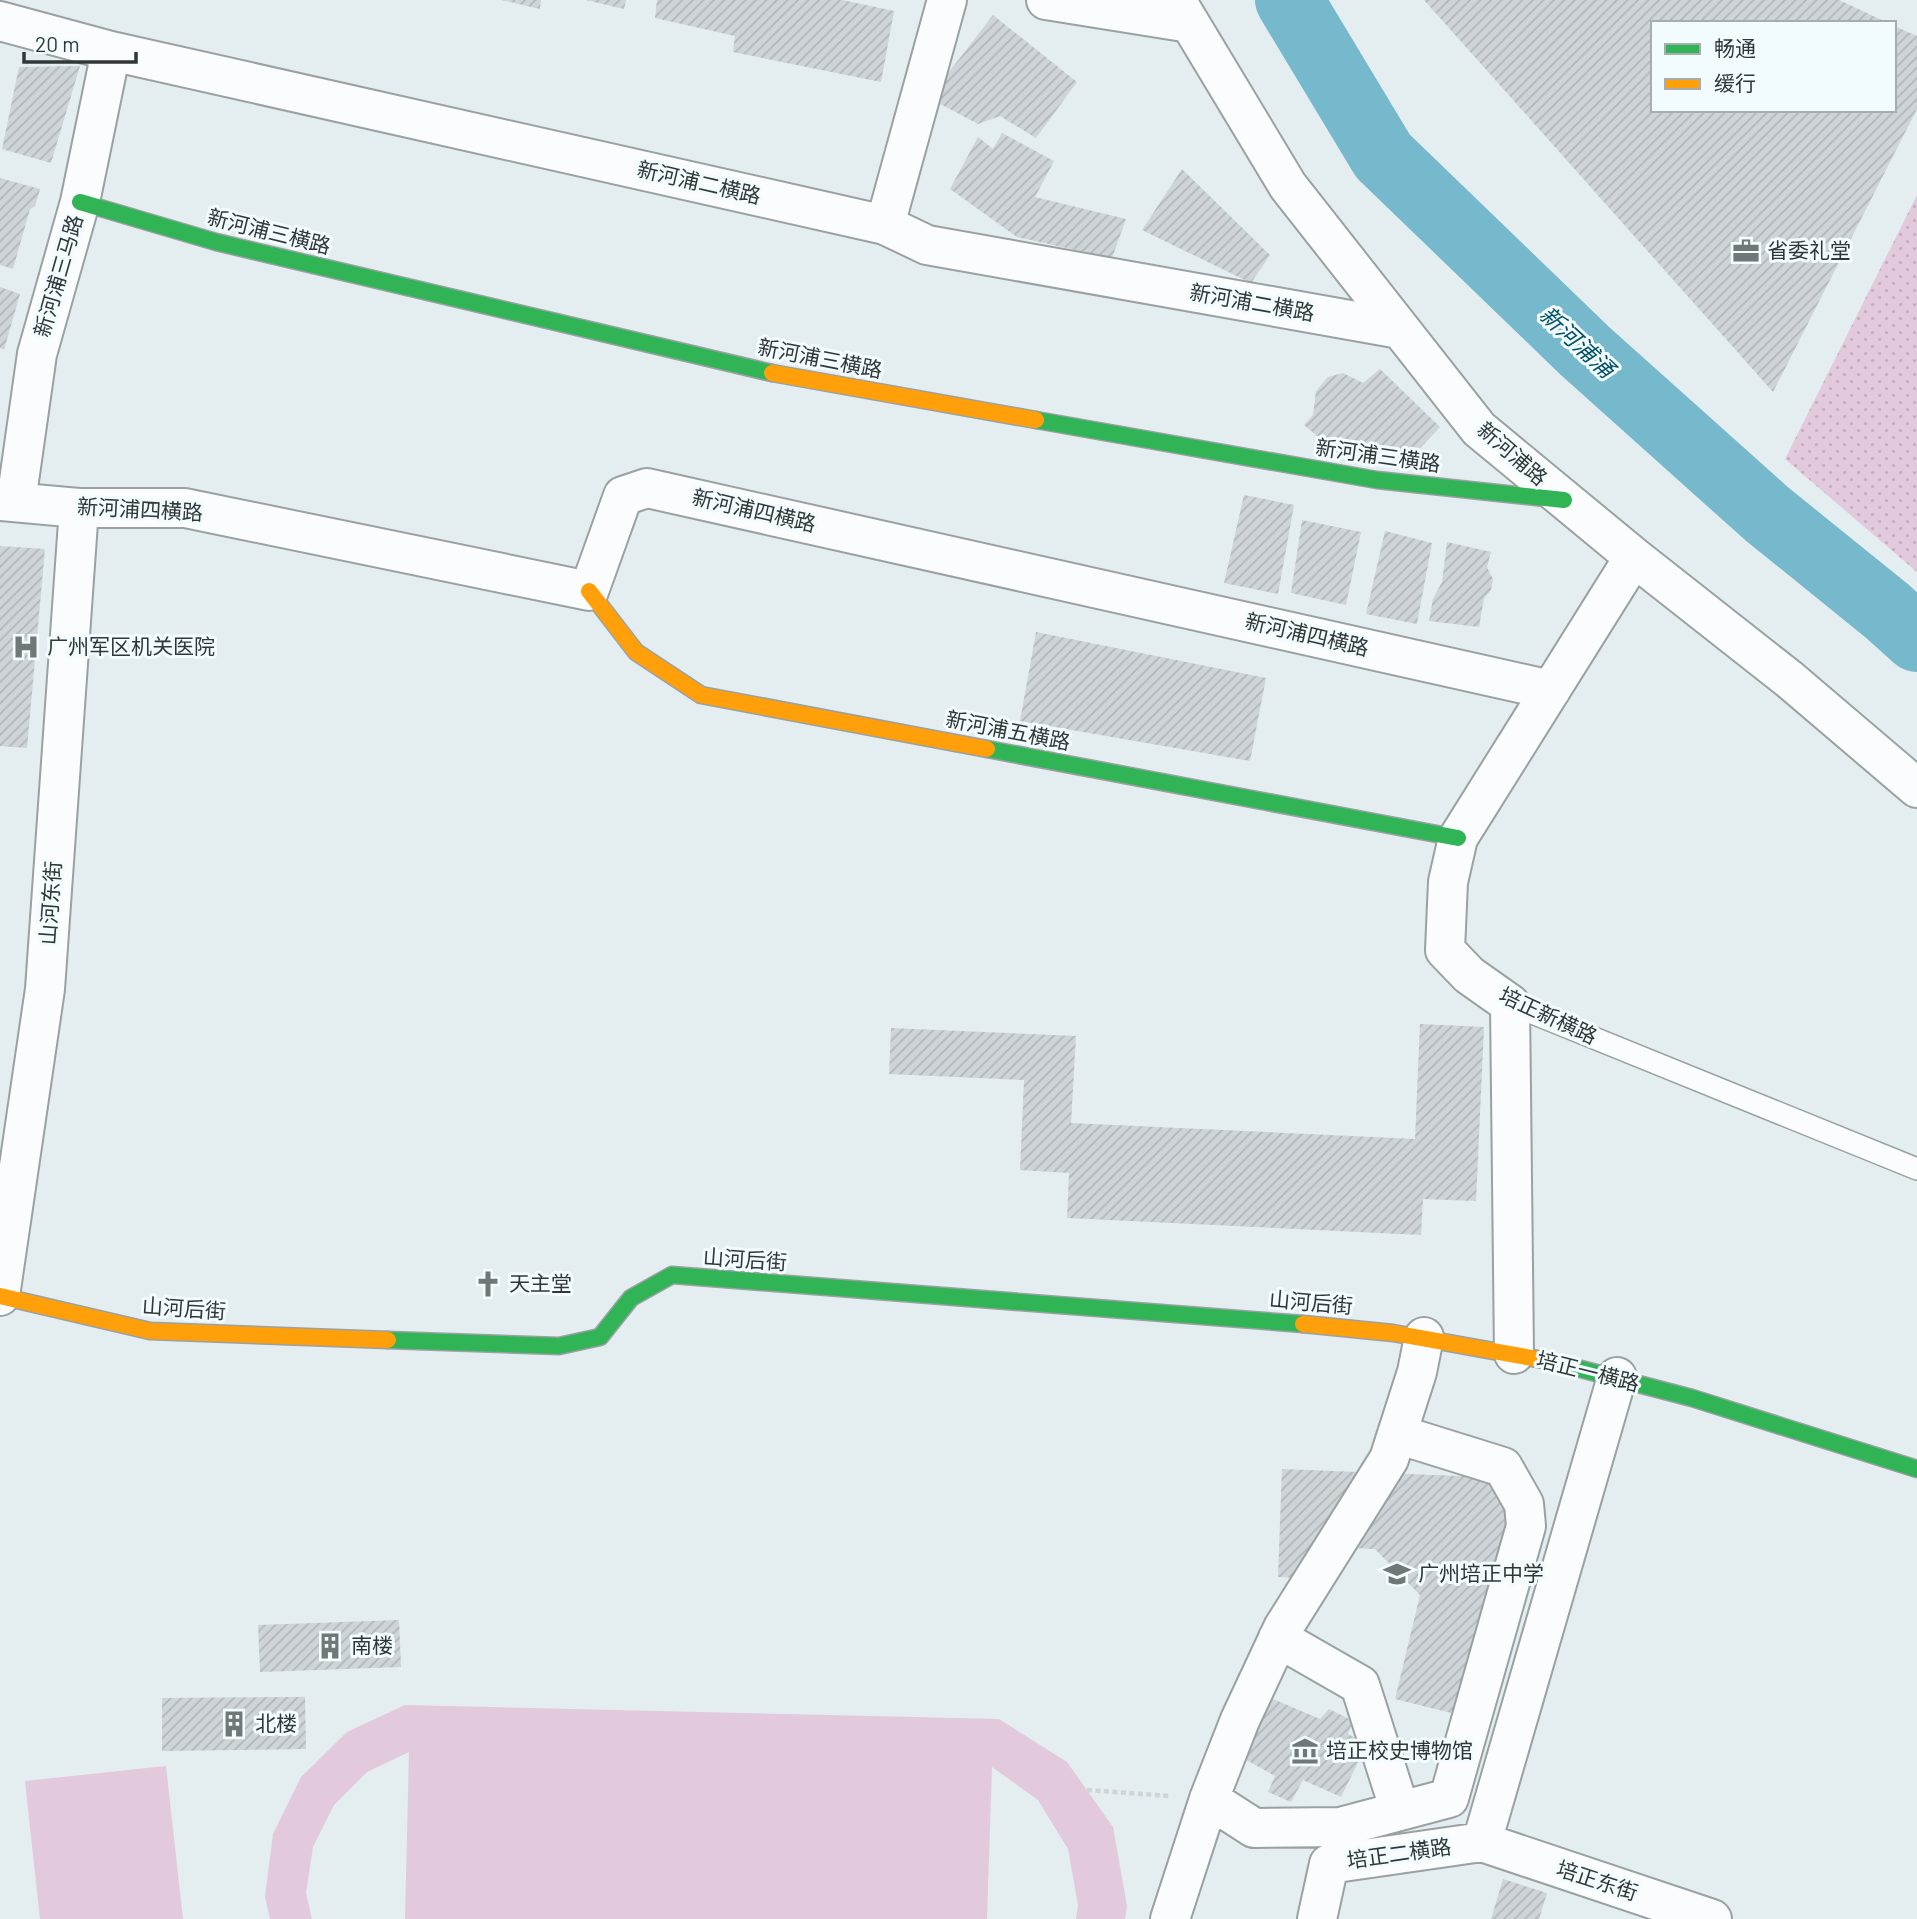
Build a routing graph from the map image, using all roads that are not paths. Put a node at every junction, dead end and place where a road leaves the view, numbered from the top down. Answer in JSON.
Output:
{"nodes":[{"id":1,"x":947,"y":0,"type":"edge"},
{"id":2,"x":1046,"y":0,"type":"edge"},
{"id":3,"x":1183,"y":11,"type":"edge"},
{"id":4,"x":19,"y":16,"type":"edge"},
{"id":5,"x":111,"y":51,"type":"junction"},
{"id":6,"x":80,"y":202,"type":"junction"},
{"id":7,"x":885,"y":225,"type":"junction"},
{"id":8,"x":1401,"y":329,"type":"junction"},
{"id":9,"x":1564,"y":499,"type":"junction"},
{"id":10,"x":8,"y":502,"type":"edge"},
{"id":11,"x":79,"y":508,"type":"junction"},
{"id":12,"x":1633,"y":557,"type":"junction"},
{"id":13,"x":589,"y":591,"type":"junction"},
{"id":14,"x":1551,"y":690,"type":"junction"},
{"id":15,"x":1917,"y":788,"type":"edge"},
{"id":16,"x":1458,"y":838,"type":"junction"},
{"id":17,"x":1510,"y":1004,"type":"junction"},
{"id":18,"x":1917,"y":1169,"type":"edge"},
{"id":19,"x":0,"y":1296,"type":"edge"},
{"id":20,"x":1424,"y":1337,"type":"junction"},
{"id":21,"x":1514,"y":1354,"type":"junction"},
{"id":22,"x":1617,"y":1377,"type":"junction"},
{"id":23,"x":1397,"y":1434,"type":"junction"},
{"id":24,"x":1917,"y":1469,"type":"edge"},
{"id":25,"x":1278,"y":1638,"type":"junction"},
{"id":26,"x":1209,"y":1799,"type":"junction"},
{"id":27,"x":1400,"y":1811,"type":"junction"},
{"id":28,"x":1482,"y":1842,"type":"junction"},
{"id":29,"x":1170,"y":1919,"type":"edge"},
{"id":30,"x":1317,"y":1919,"type":"edge"},
{"id":31,"x":1712,"y":1919,"type":"edge"}],
"edges":[{"from":1,"to":7,"type":"street"},
{"from":2,"to":3,"type":"street"},
{"from":3,"to":8,"type":"street","name":"新河浦路"},
{"from":4,"to":5,"type":"street","name":"新河浦二横路"},
{"from":5,"to":6,"type":"street","name":"新河浦三马路"},
{"from":5,"to":7,"type":"street","name":"新河浦二横路"},
{"from":6,"to":9,"type":"street","name":"新河浦三横路"},
{"from":6,"to":10,"type":"street","name":"新河浦三马路"},
{"from":7,"to":8,"type":"street","name":"新河浦二横路"},
{"from":8,"to":9,"type":"street","name":"新河浦路"},
{"from":9,"to":12,"type":"street","name":"新河浦路"},
{"from":10,"to":11,"type":"street","name":"新河浦四横路"},
{"from":11,"to":13,"type":"street","name":"新河浦四横路"},
{"from":11,"to":19,"type":"street","name":"山河东街"},
{"from":12,"to":14,"type":"street","name":"培正新横路"},
{"from":12,"to":15,"type":"street","name":"新河浦路"},
{"from":13,"to":14,"type":"street","name":"新河浦四横路"},
{"from":13,"to":16,"type":"street","name":"新河浦五横路"},
{"from":14,"to":16,"type":"street","name":"培正新横路"},
{"from":16,"to":17,"type":"street","name":"培正新横路"},
{"from":17,"to":18,"type":"lane","name":"培正新横路"},
{"from":17,"to":21,"type":"street","name":"培正一横路"},
{"from":19,"to":20,"type":"street","name":"山河后街"},
{"from":20,"to":21,"type":"street","name":"山河后街"},
{"from":20,"to":23,"type":"street"},
{"from":21,"to":22,"type":"street","name":"培正一横路"},
{"from":22,"to":24,"type":"street","name":"培正一横路"},
{"from":22,"to":28,"type":"street"},
{"from":23,"to":25,"type":"street"},
{"from":23,"to":27,"type":"street"},
{"from":25,"to":26,"type":"street"},
{"from":25,"to":27,"type":"street"},
{"from":26,"to":27,"type":"street"},
{"from":26,"to":29,"type":"street"},
{"from":28,"to":30,"type":"street","name":"培正二横路"},
{"from":28,"to":31,"type":"street","name":"培正东街"}]}
